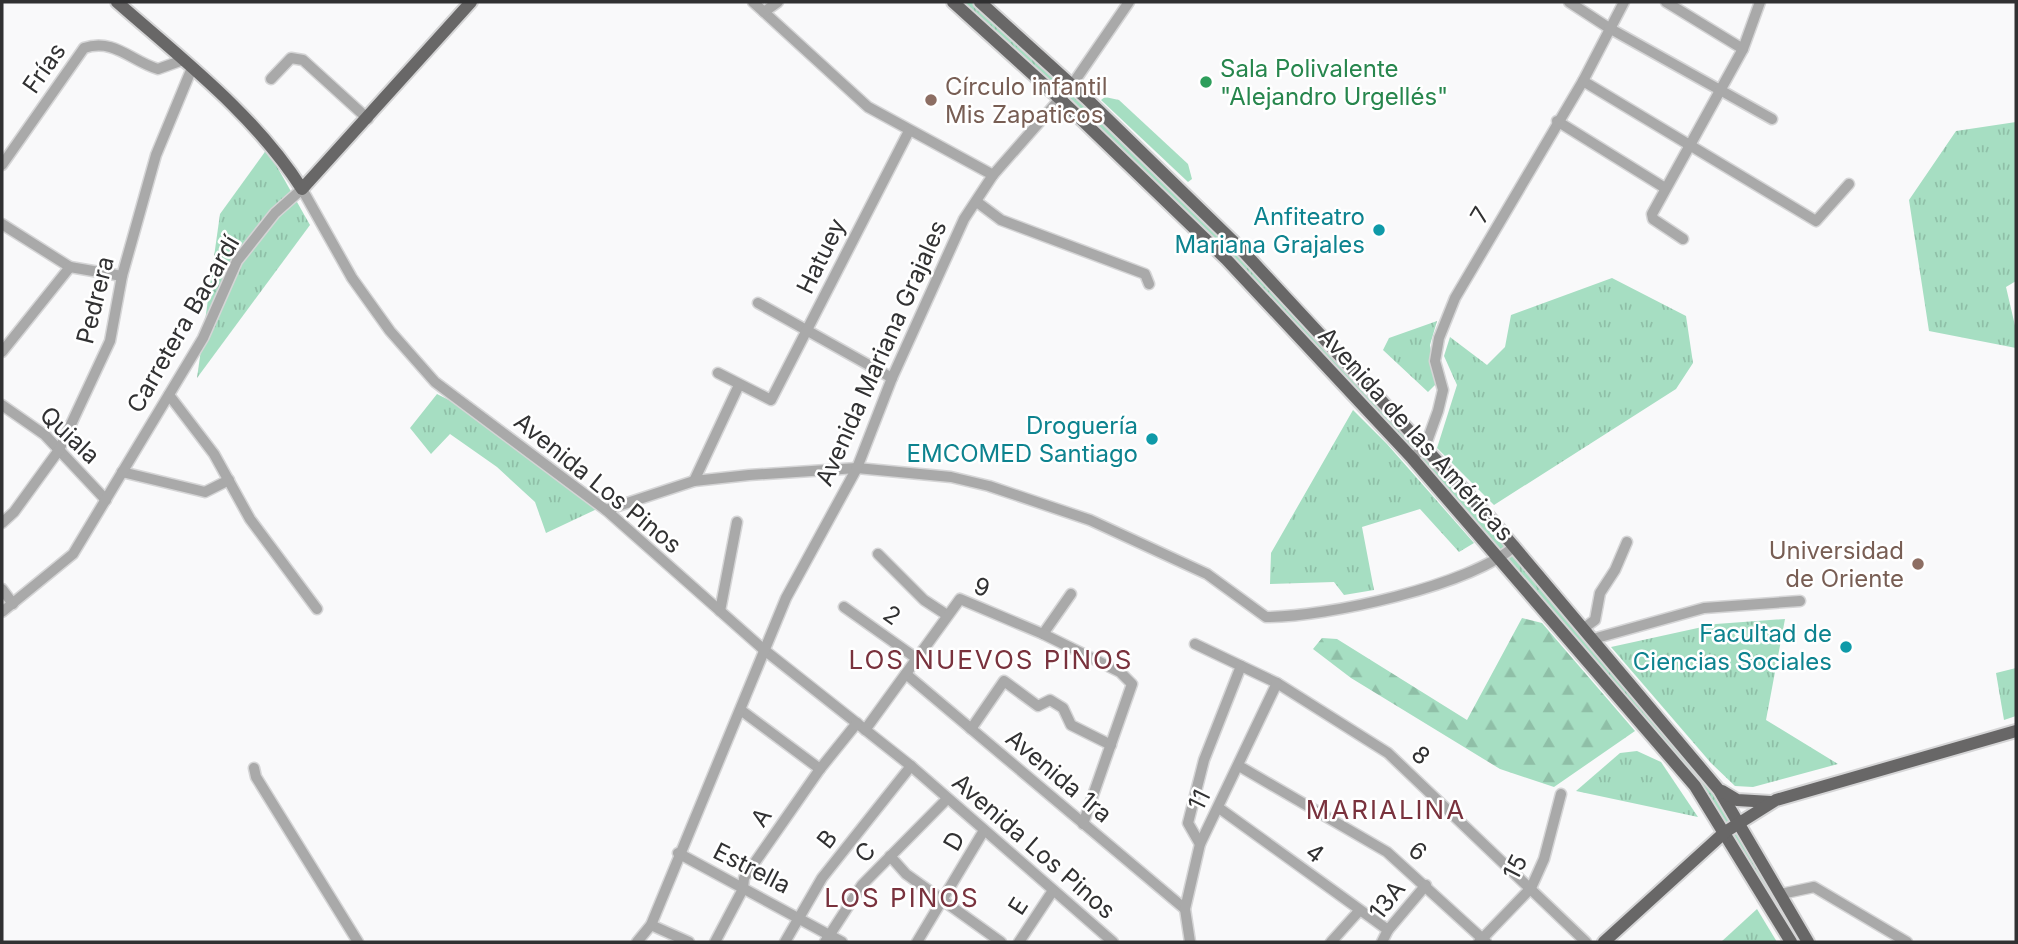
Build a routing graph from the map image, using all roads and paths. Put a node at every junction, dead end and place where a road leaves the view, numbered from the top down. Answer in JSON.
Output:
{"nodes":[{"id":1,"x":117,"y":2,"type":"edge"},
{"id":2,"x":471,"y":2,"type":"edge"},
{"id":3,"x":753,"y":2,"type":"edge"},
{"id":4,"x":771,"y":2,"type":"edge"},
{"id":5,"x":778,"y":2,"type":"edge"},
{"id":6,"x":953,"y":2,"type":"edge"},
{"id":7,"x":980,"y":2,"type":"edge"},
{"id":8,"x":1129,"y":2,"type":"edge"},
{"id":9,"x":1569,"y":2,"type":"edge"},
{"id":10,"x":1624,"y":2,"type":"edge"},
{"id":11,"x":1666,"y":2,"type":"edge"},
{"id":12,"x":1760,"y":2,"type":"edge"},
{"id":13,"x":764,"y":12,"type":"junction"},
{"id":14,"x":1609,"y":28,"type":"junction"},
{"id":15,"x":1743,"y":49,"type":"junction"},
{"id":16,"x":188,"y":64,"type":"junction"},
{"id":17,"x":271,"y":79,"type":"dead end"},
{"id":18,"x":1583,"y":80,"type":"junction"},
{"id":19,"x":1072,"y":85,"type":"junction"},
{"id":20,"x":1720,"y":92,"type":"junction"},
{"id":21,"x":1059,"y":98,"type":"junction"},
{"id":22,"x":368,"y":119,"type":"junction"},
{"id":23,"x":1772,"y":119,"type":"dead end"},
{"id":24,"x":1557,"y":121,"type":"junction"},
{"id":25,"x":909,"y":131,"type":"junction"},
{"id":26,"x":1689,"y":145,"type":"junction"},
{"id":27,"x":2,"y":165,"type":"edge"},
{"id":28,"x":993,"y":176,"type":"junction"},
{"id":29,"x":1849,"y":184,"type":"dead end"},
{"id":30,"x":1665,"y":188,"type":"junction"},
{"id":31,"x":302,"y":189,"type":"junction"},
{"id":32,"x":976,"y":202,"type":"junction"},
{"id":33,"x":2,"y":224,"type":"edge"},
{"id":34,"x":1683,"y":239,"type":"dead end"},
{"id":35,"x":70,"y":267,"type":"junction"},
{"id":36,"x":122,"y":276,"type":"junction"},
{"id":37,"x":1149,"y":284,"type":"dead end"},
{"id":38,"x":758,"y":303,"type":"dead end"},
{"id":39,"x":806,"y":333,"type":"junction"},
{"id":40,"x":2,"y":352,"type":"edge"},
{"id":41,"x":718,"y":373,"type":"dead end"},
{"id":42,"x":892,"y":379,"type":"junction"},
{"id":43,"x":739,"y":385,"type":"junction"},
{"id":44,"x":169,"y":395,"type":"junction"},
{"id":45,"x":2,"y":405,"type":"edge"},
{"id":46,"x":1425,"y":447,"type":"junction"},
{"id":47,"x":58,"y":450,"type":"junction"},
{"id":48,"x":1412,"y":458,"type":"junction"},
{"id":49,"x":857,"y":468,"type":"junction"},
{"id":50,"x":122,"y":472,"type":"junction"},
{"id":51,"x":229,"y":480,"type":"junction"},
{"id":52,"x":694,"y":481,"type":"junction"},
{"id":53,"x":106,"y":500,"type":"junction"},
{"id":54,"x":606,"y":510,"type":"junction"},
{"id":55,"x":737,"y":522,"type":"dead end"},
{"id":56,"x":2,"y":523,"type":"edge"},
{"id":57,"x":1628,"y":542,"type":"dead end"},
{"id":58,"x":1515,"y":546,"type":"junction"},
{"id":59,"x":878,"y":554,"type":"dead end"},
{"id":60,"x":1500,"y":559,"type":"junction"},
{"id":61,"x":2,"y":589,"type":"edge"},
{"id":62,"x":1071,"y":594,"type":"dead end"},
{"id":63,"x":1800,"y":601,"type":"dead end"},
{"id":64,"x":13,"y":604,"type":"junction"},
{"id":65,"x":844,"y":607,"type":"dead end"},
{"id":66,"x":317,"y":609,"type":"dead end"},
{"id":67,"x":720,"y":611,"type":"junction"},
{"id":68,"x":2,"y":612,"type":"edge"},
{"id":69,"x":947,"y":615,"type":"junction"},
{"id":70,"x":1584,"y":628,"type":"junction"},
{"id":71,"x":1043,"y":634,"type":"junction"},
{"id":72,"x":1593,"y":639,"type":"junction"},
{"id":73,"x":1195,"y":644,"type":"dead end"},
{"id":74,"x":763,"y":649,"type":"junction"},
{"id":75,"x":916,"y":658,"type":"junction"},
{"id":76,"x":1241,"y":666,"type":"junction"},
{"id":77,"x":906,"y":674,"type":"junction"},
{"id":78,"x":1277,"y":682,"type":"junction"},
{"id":79,"x":742,"y":711,"type":"junction"},
{"id":80,"x":861,"y":726,"type":"junction"},
{"id":81,"x":971,"y":729,"type":"junction"},
{"id":82,"x":2016,"y":731,"type":"edge"},
{"id":83,"x":1111,"y":746,"type":"junction"},
{"id":84,"x":911,"y":766,"type":"junction"},
{"id":85,"x":1239,"y":766,"type":"junction"},
{"id":86,"x":254,"y":768,"type":"dead end"},
{"id":87,"x":820,"y":769,"type":"junction"},
{"id":88,"x":1719,"y":790,"type":"junction"},
{"id":89,"x":1561,"y":794,"type":"dead end"},
{"id":90,"x":946,"y":800,"type":"junction"},
{"id":91,"x":1772,"y":802,"type":"junction"},
{"id":92,"x":1219,"y":808,"type":"junction"},
{"id":93,"x":1740,"y":821,"type":"junction"},
{"id":94,"x":1083,"y":824,"type":"junction"},
{"id":95,"x":983,"y":832,"type":"junction"},
{"id":96,"x":1726,"y":832,"type":"junction"},
{"id":97,"x":1200,"y":844,"type":"junction"},
{"id":98,"x":678,"y":853,"type":"junction"},
{"id":99,"x":890,"y":856,"type":"junction"},
{"id":100,"x":1426,"y":885,"type":"junction"},
{"id":101,"x":1531,"y":888,"type":"junction"},
{"id":102,"x":743,"y":889,"type":"junction"},
{"id":103,"x":1052,"y":892,"type":"junction"},
{"id":104,"x":1781,"y":894,"type":"junction"},
{"id":105,"x":942,"y":902,"type":"junction"},
{"id":106,"x":1185,"y":909,"type":"junction"},
{"id":107,"x":1359,"y":911,"type":"junction"},
{"id":108,"x":799,"y":916,"type":"junction"},
{"id":109,"x":651,"y":925,"type":"junction"},
{"id":110,"x":1388,"y":930,"type":"junction"},
{"id":111,"x":827,"y":938,"type":"edge"},
{"id":112,"x":1482,"y":941,"type":"edge"},
{"id":113,"x":358,"y":942,"type":"edge"},
{"id":114,"x":637,"y":942,"type":"edge"},
{"id":115,"x":689,"y":942,"type":"edge"},
{"id":116,"x":715,"y":942,"type":"edge"},
{"id":117,"x":785,"y":942,"type":"edge"},
{"id":118,"x":842,"y":942,"type":"edge"},
{"id":119,"x":916,"y":942,"type":"edge"},
{"id":120,"x":1001,"y":942,"type":"edge"},
{"id":121,"x":1019,"y":942,"type":"edge"},
{"id":122,"x":1113,"y":942,"type":"edge"},
{"id":123,"x":1190,"y":942,"type":"edge"},
{"id":124,"x":1332,"y":942,"type":"edge"},
{"id":125,"x":1382,"y":942,"type":"edge"},
{"id":126,"x":1586,"y":942,"type":"edge"},
{"id":127,"x":1604,"y":942,"type":"edge"},
{"id":128,"x":1791,"y":942,"type":"edge"},
{"id":129,"x":1808,"y":942,"type":"edge"},
{"id":130,"x":1907,"y":942,"type":"edge"}],
"edges":[{"from":1,"to":16,"type":"main road","name":"Avenida Los Pinos"},
{"from":2,"to":22,"type":"main road","name":"Carretera Bacardí"},
{"from":3,"to":13,"type":"street"},
{"from":4,"to":13,"type":"street"},
{"from":5,"to":13,"type":"street"},
{"from":6,"to":21,"type":"main road","name":"Avenida de las Américas"},
{"from":7,"to":19,"type":"main road","name":"Avenida de las Américas"},
{"from":8,"to":19,"type":"street","name":"Avenida Mariana Grajales"},
{"from":9,"to":14,"type":"street"},
{"from":10,"to":14,"type":"street","name":"7"},
{"from":11,"to":15,"type":"street"},
{"from":12,"to":15,"type":"street"},
{"from":13,"to":25,"type":"street"},
{"from":14,"to":18,"type":"street","name":"7"},
{"from":14,"to":20,"type":"street"},
{"from":15,"to":20,"type":"street"},
{"from":16,"to":27,"type":"street","name":"Frías"},
{"from":16,"to":31,"type":"main road","name":"Avenida Los Pinos"},
{"from":16,"to":36,"type":"street","name":"Pedrera"},
{"from":17,"to":22,"type":"street"},
{"from":18,"to":24,"type":"street","name":"7"},
{"from":18,"to":26,"type":"street"},
{"from":19,"to":21,"type":"street","name":"Avenida Mariana Grajales"},
{"from":19,"to":46,"type":"main road","name":"Avenida de las Américas"},
{"from":20,"to":23,"type":"street"},
{"from":20,"to":26,"type":"street"},
{"from":21,"to":28,"type":"street","name":"Avenida Mariana Grajales"},
{"from":21,"to":48,"type":"main road","name":"Avenida de las Américas"},
{"from":22,"to":31,"type":"main road","name":"Carretera Bacardí"},
{"from":24,"to":30,"type":"street"},
{"from":24,"to":46,"type":"street","name":"7"},
{"from":25,"to":28,"type":"street"},
{"from":25,"to":39,"type":"street","name":"Hatuey"},
{"from":26,"to":29,"type":"street"},
{"from":26,"to":30,"type":"street"},
{"from":28,"to":32,"type":"street","name":"Avenida Mariana Grajales"},
{"from":30,"to":34,"type":"street"},
{"from":31,"to":44,"type":"street","name":"Carretera Bacardí"},
{"from":31,"to":54,"type":"street","name":"Avenida Los Pinos"},
{"from":32,"to":37,"type":"street"},
{"from":32,"to":42,"type":"street","name":"Avenida Mariana Grajales"},
{"from":33,"to":35,"type":"street"},
{"from":35,"to":36,"type":"street"},
{"from":35,"to":40,"type":"street"},
{"from":36,"to":47,"type":"street","name":"Pedrera"},
{"from":38,"to":39,"type":"street"},
{"from":39,"to":42,"type":"street"},
{"from":39,"to":43,"type":"street","name":"Hatuey"},
{"from":41,"to":43,"type":"street"},
{"from":42,"to":49,"type":"street","name":"Avenida Mariana Grajales"},
{"from":43,"to":52,"type":"street"},
{"from":44,"to":50,"type":"street","name":"Carretera Bacardí"},
{"from":44,"to":51,"type":"street"},
{"from":45,"to":47,"type":"street","name":"Quiala"},
{"from":46,"to":48,"type":"street"},
{"from":46,"to":58,"type":"main road","name":"Avenida de las Américas"},
{"from":47,"to":53,"type":"street","name":"Quiala"},
{"from":47,"to":56,"type":"street","name":"Pedrera"},
{"from":48,"to":60,"type":"main road","name":"Avenida de las Américas"},
{"from":49,"to":52,"type":"street"},
{"from":49,"to":60,"type":"street"},
{"from":49,"to":74,"type":"street","name":"Avenida Mariana Grajales"},
{"from":50,"to":51,"type":"street"},
{"from":50,"to":53,"type":"street","name":"Carretera Bacardí"},
{"from":51,"to":66,"type":"street"},
{"from":52,"to":54,"type":"street"},
{"from":53,"to":64,"type":"street","name":"Carretera Bacardí"},
{"from":54,"to":67,"type":"street","name":"Avenida Los Pinos"},
{"from":55,"to":67,"type":"street"},
{"from":57,"to":70,"type":"street"},
{"from":58,"to":60,"type":"street"},
{"from":58,"to":70,"type":"main road","name":"Avenida de las Américas"},
{"from":59,"to":69,"type":"street"},
{"from":60,"to":96,"type":"main road","name":"Avenida de las Américas"},
{"from":61,"to":64,"type":"street"},
{"from":62,"to":71,"type":"street"},
{"from":63,"to":72,"type":"street"},
{"from":64,"to":68,"type":"street","name":"Carretera Bacardí"},
{"from":65,"to":75,"type":"street","name":"2"},
{"from":67,"to":74,"type":"street","name":"Avenida Los Pinos"},
{"from":69,"to":71,"type":"street","name":"9"},
{"from":69,"to":75,"type":"street","name":"9"},
{"from":70,"to":72,"type":"main road","name":"Avenida de las Américas"},
{"from":71,"to":83,"type":"street","name":"9"},
{"from":72,"to":88,"type":"main road","name":"Avenida de las Américas"},
{"from":73,"to":76,"type":"street","name":"8"},
{"from":74,"to":79,"type":"street","name":"Avenida Mariana Grajales"},
{"from":74,"to":80,"type":"street","name":"Avenida Los Pinos"},
{"from":75,"to":77,"type":"street","name":"9"},
{"from":76,"to":78,"type":"street","name":"8"},
{"from":76,"to":97,"type":"street"},
{"from":77,"to":80,"type":"street","name":"9"},
{"from":77,"to":81,"type":"street","name":"Avenida 1ra"},
{"from":78,"to":85,"type":"street","name":"11"},
{"from":78,"to":101,"type":"street","name":"8"},
{"from":79,"to":87,"type":"street"},
{"from":79,"to":98,"type":"street","name":"Avenida Mariana Grajales"},
{"from":80,"to":84,"type":"street","name":"Avenida Los Pinos"},
{"from":80,"to":87,"type":"street","name":"A"},
{"from":81,"to":83,"type":"street"},
{"from":81,"to":94,"type":"street","name":"Avenida 1ra"},
{"from":82,"to":91,"type":"main road"},
{"from":83,"to":94,"type":"street"},
{"from":84,"to":90,"type":"street","name":"Avenida Los Pinos"},
{"from":84,"to":108,"type":"street","name":"B"},
{"from":85,"to":92,"type":"street","name":"11"},
{"from":85,"to":100,"type":"street","name":"6"},
{"from":86,"to":113,"type":"street"},
{"from":87,"to":102,"type":"street","name":"A"},
{"from":88,"to":91,"type":"main road"},
{"from":88,"to":93,"type":"main road","name":"Avenida de las Américas"},
{"from":89,"to":101,"type":"street","name":"15"},
{"from":90,"to":95,"type":"street","name":"Avenida Los Pinos"},
{"from":90,"to":99,"type":"street","name":"C"},
{"from":91,"to":93,"type":"main road"},
{"from":92,"to":97,"type":"street","name":"11"},
{"from":92,"to":107,"type":"street","name":"4"},
{"from":93,"to":96,"type":"main road"},
{"from":93,"to":104,"type":"main road","name":"Avenida de las Américas"},
{"from":94,"to":106,"type":"street","name":"Avenida 1ra"},
{"from":95,"to":103,"type":"street","name":"Avenida Los Pinos"},
{"from":95,"to":105,"type":"street","name":"D"},
{"from":96,"to":127,"type":"main road"},
{"from":96,"to":128,"type":"main road","name":"Avenida de las Américas"},
{"from":97,"to":106,"type":"street","name":"11"},
{"from":98,"to":102,"type":"street","name":"Estrella"},
{"from":98,"to":109,"type":"street","name":"Avenida Mariana Grajales"},
{"from":99,"to":105,"type":"street"},
{"from":99,"to":111,"type":"street","name":"C"},
{"from":100,"to":110,"type":"street","name":"13A"},
{"from":100,"to":112,"type":"street","name":"6"},
{"from":101,"to":112,"type":"street","name":"15"},
{"from":101,"to":126,"type":"street","name":"8"},
{"from":102,"to":108,"type":"street","name":"Estrella"},
{"from":102,"to":116,"type":"street","name":"A"},
{"from":103,"to":121,"type":"street","name":"E"},
{"from":103,"to":122,"type":"street","name":"Avenida Los Pinos"},
{"from":104,"to":129,"type":"main road","name":"Avenida de las Américas"},
{"from":104,"to":130,"type":"street"},
{"from":105,"to":119,"type":"street","name":"D"},
{"from":105,"to":120,"type":"street"},
{"from":106,"to":123,"type":"street","name":"11"},
{"from":107,"to":110,"type":"street","name":"4"},
{"from":107,"to":124,"type":"street"},
{"from":108,"to":111,"type":"street","name":"Estrella"},
{"from":108,"to":117,"type":"street","name":"B"},
{"from":109,"to":114,"type":"street","name":"Avenida Mariana Grajales"},
{"from":109,"to":115,"type":"street"},
{"from":110,"to":125,"type":"street","name":"13A"},
{"from":111,"to":118,"type":"street","name":"Estrella"}]}
